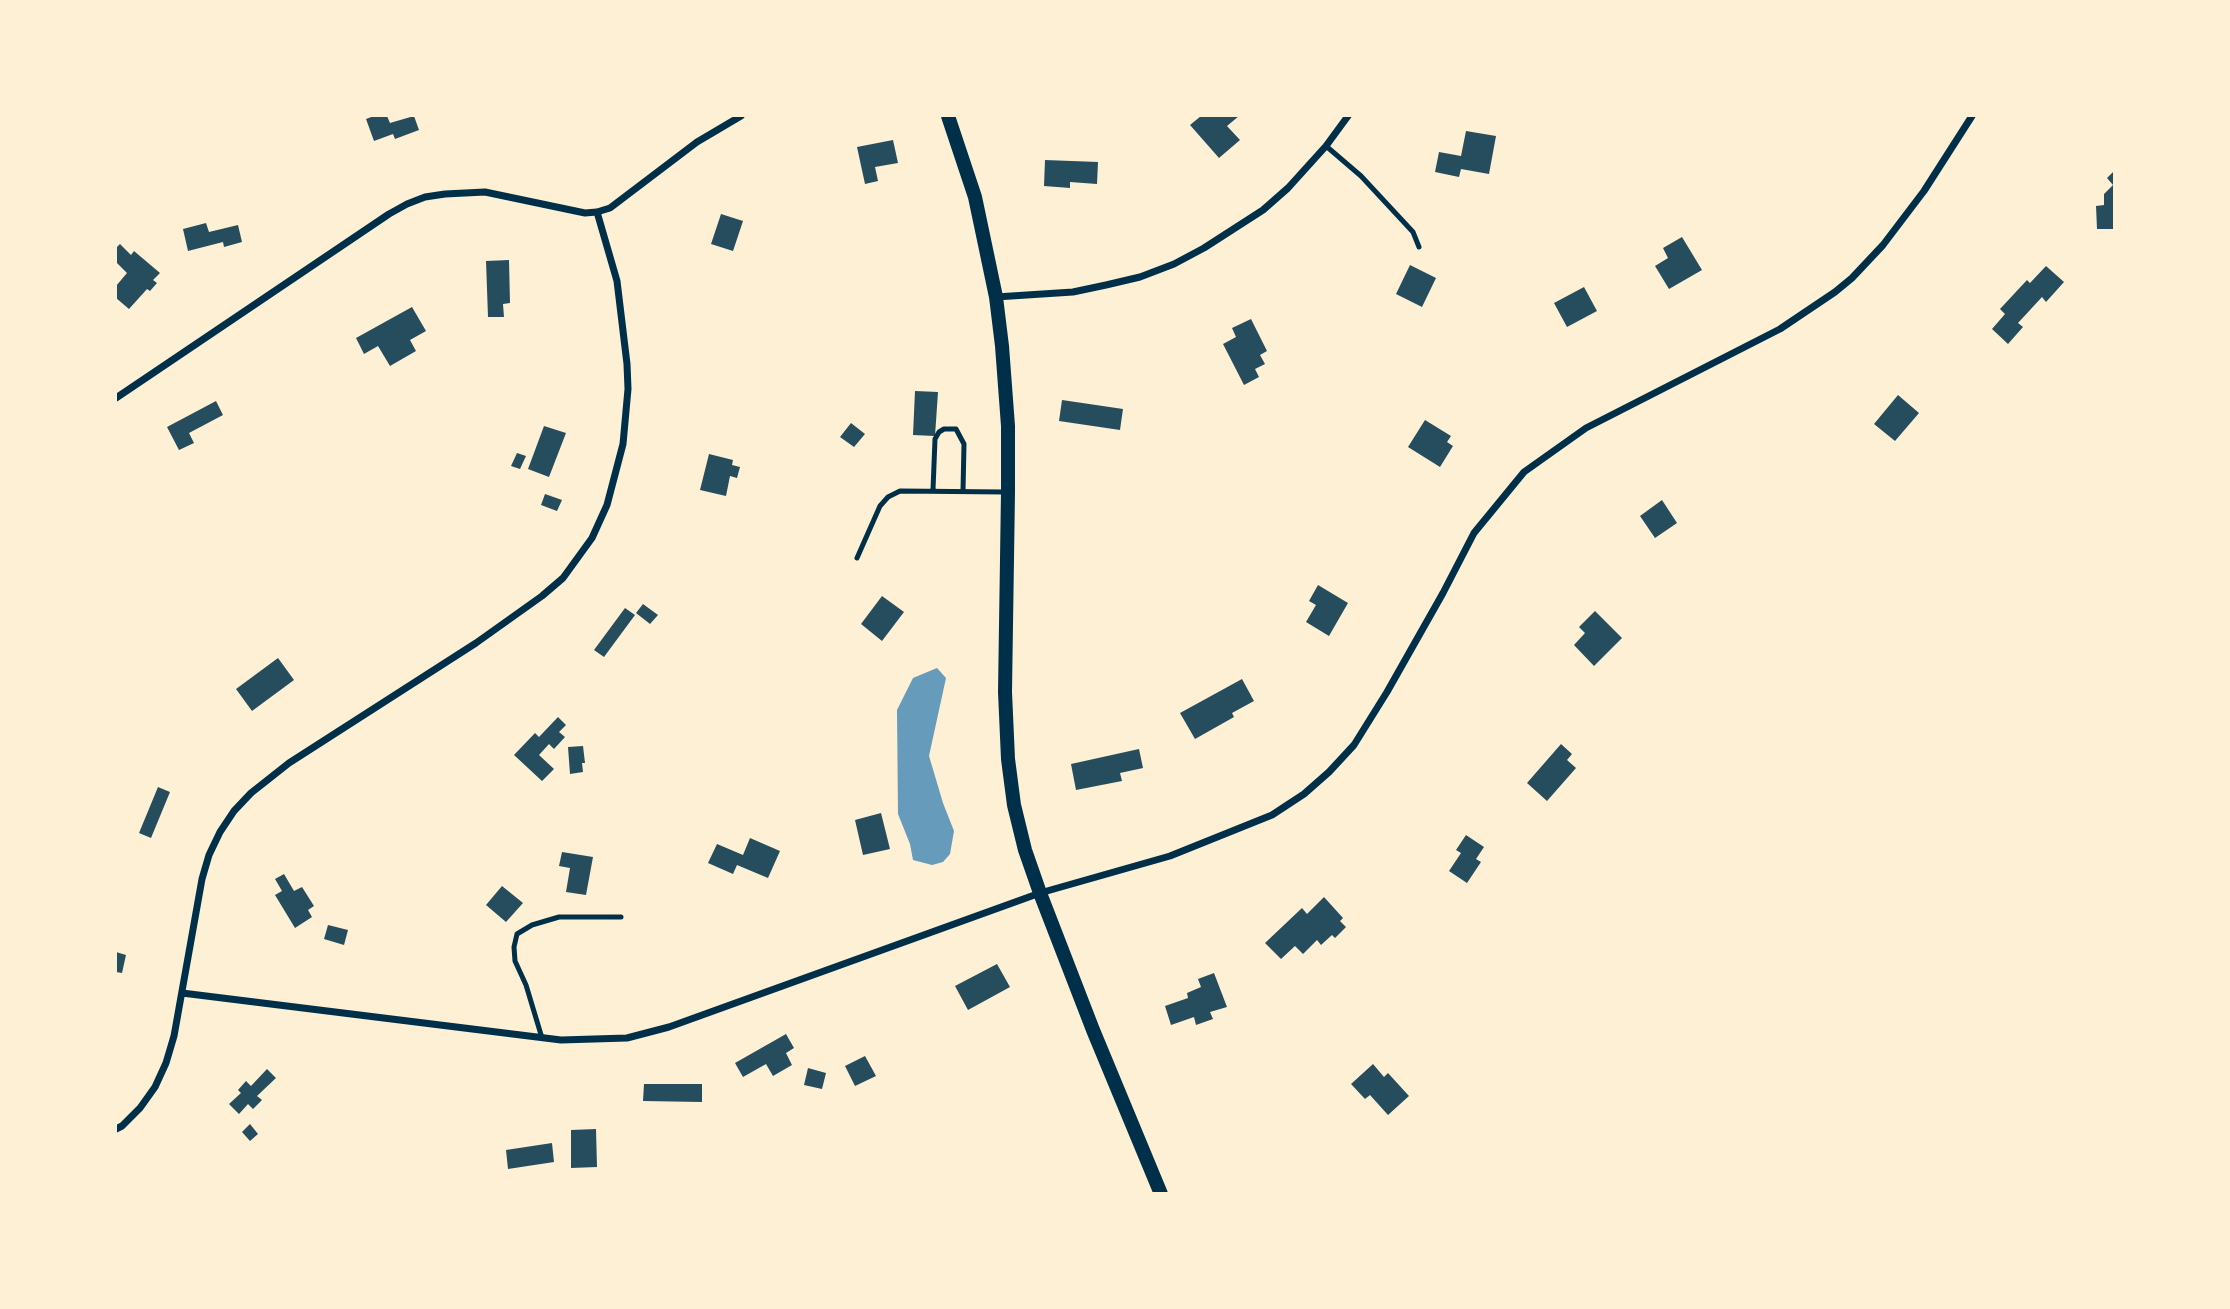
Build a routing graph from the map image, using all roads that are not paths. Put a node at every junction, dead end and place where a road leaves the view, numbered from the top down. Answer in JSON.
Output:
{"nodes":[{"id":1,"x":741,"y":116,"type":"edge"},
{"id":2,"x":948,"y":116,"type":"edge"},
{"id":3,"x":1348,"y":116,"type":"edge"},
{"id":4,"x":1972,"y":116,"type":"edge"},
{"id":5,"x":1326,"y":146,"type":"junction"},
{"id":6,"x":597,"y":212,"type":"junction"},
{"id":7,"x":1419,"y":247,"type":"dead end"},
{"id":8,"x":996,"y":297,"type":"junction"},
{"id":9,"x":116,"y":398,"type":"edge"},
{"id":10,"x":933,"y":490,"type":"junction"},
{"id":11,"x":963,"y":491,"type":"junction"},
{"id":12,"x":1008,"y":492,"type":"junction"},
{"id":13,"x":857,"y":558,"type":"dead end"},
{"id":14,"x":1040,"y":893,"type":"junction"},
{"id":15,"x":621,"y":917,"type":"dead end"},
{"id":16,"x":182,"y":993,"type":"junction"},
{"id":17,"x":542,"y":1038,"type":"junction"},
{"id":18,"x":116,"y":1129,"type":"edge"},
{"id":19,"x":1161,"y":1194,"type":"edge"}],
"edges":[{"from":1,"to":6,"type":"street"},
{"from":2,"to":8,"type":"main road"},
{"from":3,"to":5,"type":"street"},
{"from":4,"to":14,"type":"street"},
{"from":5,"to":7,"type":"lane"},
{"from":5,"to":8,"type":"street"},
{"from":6,"to":9,"type":"street"},
{"from":6,"to":16,"type":"street"},
{"from":8,"to":12,"type":"main road"},
{"from":10,"to":11,"type":"lane"},
{"from":10,"to":11,"type":"lane"},
{"from":10,"to":13,"type":"lane"},
{"from":11,"to":12,"type":"lane"},
{"from":12,"to":14,"type":"main road"},
{"from":14,"to":17,"type":"street"},
{"from":14,"to":19,"type":"main road"},
{"from":15,"to":17,"type":"lane"},
{"from":16,"to":17,"type":"street"},
{"from":16,"to":18,"type":"street"}]}
